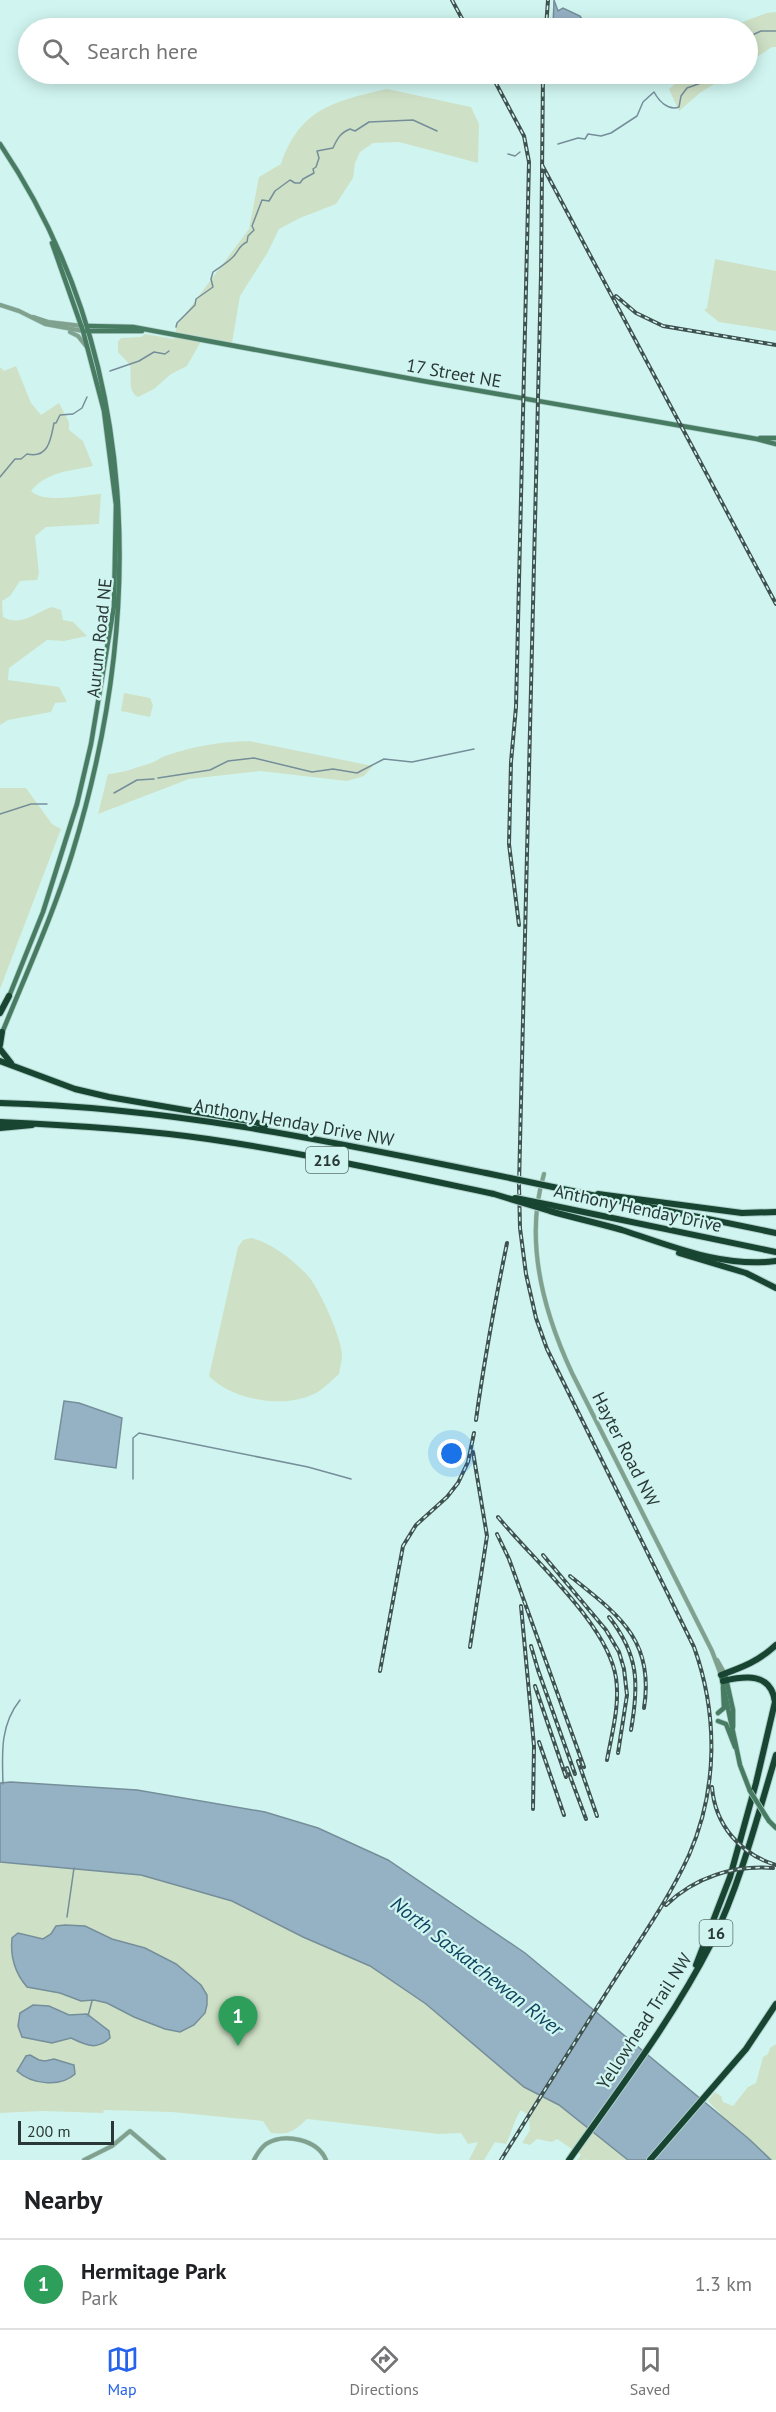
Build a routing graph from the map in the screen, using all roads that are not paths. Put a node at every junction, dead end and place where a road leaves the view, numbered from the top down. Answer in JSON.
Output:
{"nodes":[{"id":1,"x":0,"y":144,"type":"edge"},
{"id":2,"x":50,"y":234,"type":"junction"},
{"id":3,"x":0,"y":305,"type":"edge"},
{"id":4,"x":75,"y":307,"type":"junction"},
{"id":5,"x":83,"y":312,"type":"junction"},
{"id":6,"x":65,"y":326,"type":"junction"},
{"id":7,"x":85,"y":328,"type":"junction"},
{"id":8,"x":103,"y":328,"type":"junction"},
{"id":9,"x":91,"y":348,"type":"junction"},
{"id":10,"x":776,"y":438,"type":"edge"},
{"id":11,"x":757,"y":439,"type":"junction"},
{"id":12,"x":776,"y":444,"type":"edge"},
{"id":13,"x":9,"y":996,"type":"junction"},
{"id":14,"x":0,"y":1013,"type":"edge"},
{"id":15,"x":0,"y":1019,"type":"edge"},
{"id":16,"x":1,"y":1035,"type":"edge"},
{"id":17,"x":0,"y":1047,"type":"edge"},
{"id":18,"x":0,"y":1061,"type":"edge"},
{"id":19,"x":16,"y":1067,"type":"junction"},
{"id":20,"x":0,"y":1103,"type":"edge"},
{"id":21,"x":0,"y":1122,"type":"edge"},
{"id":22,"x":45,"y":1123,"type":"junction"},
{"id":23,"x":0,"y":1128,"type":"edge"},
{"id":24,"x":283,"y":1132,"type":"junction"},
{"id":25,"x":544,"y":1174,"type":"dead end"},
{"id":26,"x":579,"y":1193,"type":"junction"},
{"id":27,"x":494,"y":1194,"type":"joint"},
{"id":28,"x":550,"y":1208,"type":"junction"},
{"id":29,"x":776,"y":1212,"type":"edge"},
{"id":30,"x":776,"y":1233,"type":"edge"},
{"id":31,"x":640,"y":1236,"type":"junction"},
{"id":32,"x":776,"y":1252,"type":"edge"},
{"id":33,"x":776,"y":1261,"type":"edge"},
{"id":34,"x":776,"y":1288,"type":"edge"},
{"id":35,"x":776,"y":1645,"type":"edge"},
{"id":36,"x":724,"y":1679,"type":"junction"},
{"id":37,"x":718,"y":1713,"type":"dead end"},
{"id":38,"x":718,"y":1721,"type":"dead end"},
{"id":39,"x":738,"y":1753,"type":"junction"},
{"id":40,"x":776,"y":1755,"type":"edge"},
{"id":41,"x":776,"y":1828,"type":"edge"},
{"id":42,"x":686,"y":1989,"type":"junction"},
{"id":43,"x":776,"y":2004,"type":"edge"},
{"id":44,"x":570,"y":2158,"type":"edge"},
{"id":45,"x":84,"y":2160,"type":"edge"},
{"id":46,"x":164,"y":2160,"type":"edge"},
{"id":47,"x":254,"y":2160,"type":"edge"},
{"id":48,"x":326,"y":2160,"type":"edge"},
{"id":49,"x":650,"y":2160,"type":"edge"}],
"edges":[{"from":1,"to":2,"type":"main road","name":"Aurum Road NE"},
{"from":2,"to":4,"type":"main road","name":"Aurum Road NE"},
{"from":2,"to":5,"type":"main road","name":"Aurum Road NE"},
{"from":3,"to":6,"type":"street","name":"17 Street NE"},
{"from":4,"to":6,"type":"street"},
{"from":4,"to":7,"type":"main road","name":"Aurum Road NE"},
{"from":5,"to":7,"type":"main road","name":"Aurum Road NE"},
{"from":5,"to":8,"type":"main road"},
{"from":6,"to":7,"type":"street","name":"17 Street NE"},
{"from":6,"to":9,"type":"street"},
{"from":7,"to":8,"type":"main road","name":"17 Street NE"},
{"from":7,"to":9,"type":"main road","name":"Aurum Road NE"},
{"from":8,"to":9,"type":"main road"},
{"from":8,"to":11,"type":"main road","name":"17 Street NE"},
{"from":9,"to":13,"type":"main road","name":"Aurum Road NE"},
{"from":9,"to":16,"type":"main road","name":"Aurum Road NE"},
{"from":10,"to":11,"type":"main road","name":"17 Street NE"},
{"from":11,"to":12,"type":"main road","name":"17 Street NE"},
{"from":13,"to":14,"type":"highway"},
{"from":13,"to":15,"type":"main road","name":"Aurum Road NE"},
{"from":16,"to":17,"type":"highway"},
{"from":17,"to":19,"type":"highway"},
{"from":18,"to":19,"type":"highway"},
{"from":19,"to":24,"type":"highway"},
{"from":20,"to":24,"type":"highway","name":"Anthony Henday Drive NW","number":"216"},
{"from":21,"to":22,"type":"highway","name":"Anthony Henday Drive NW","number":"216"},
{"from":22,"to":23,"type":"highway"},
{"from":22,"to":27,"type":"highway","name":"Anthony Henday Drive NW","number":"216"},
{"from":24,"to":26,"type":"highway","name":"Anthony Henday Drive NW","number":"216","bridge":true},
{"from":25,"to":36,"type":"street","name":"Hayter Road NW"},
{"from":26,"to":29,"type":"highway"},
{"from":26,"to":30,"type":"highway","name":"Anthony Henday Drive","number":"216"},
{"from":27,"to":28,"type":"highway","name":"Anthony Henday Drive","number":"216","bridge":true},
{"from":28,"to":31,"type":"highway"},
{"from":28,"to":32,"type":"highway","name":"Anthony Henday Drive","number":"216"},
{"from":31,"to":33,"type":"highway"},
{"from":31,"to":34,"type":"highway"},
{"from":35,"to":36,"type":"highway"},
{"from":36,"to":37,"type":"main road"},
{"from":36,"to":39,"type":"main road"},
{"from":36,"to":42,"type":"highway"},
{"from":38,"to":39,"type":"main road"},
{"from":39,"to":41,"type":"main road","bridge":true},
{"from":40,"to":42,"type":"highway","name":"Yellowhead Trail NW","number":"16"},
{"from":42,"to":44,"type":"highway","name":"Yellowhead Trail NW","number":"16"},
{"from":43,"to":49,"type":"highway"},
{"from":45,"to":46,"type":"street"},
{"from":47,"to":48,"type":"street"}]}
